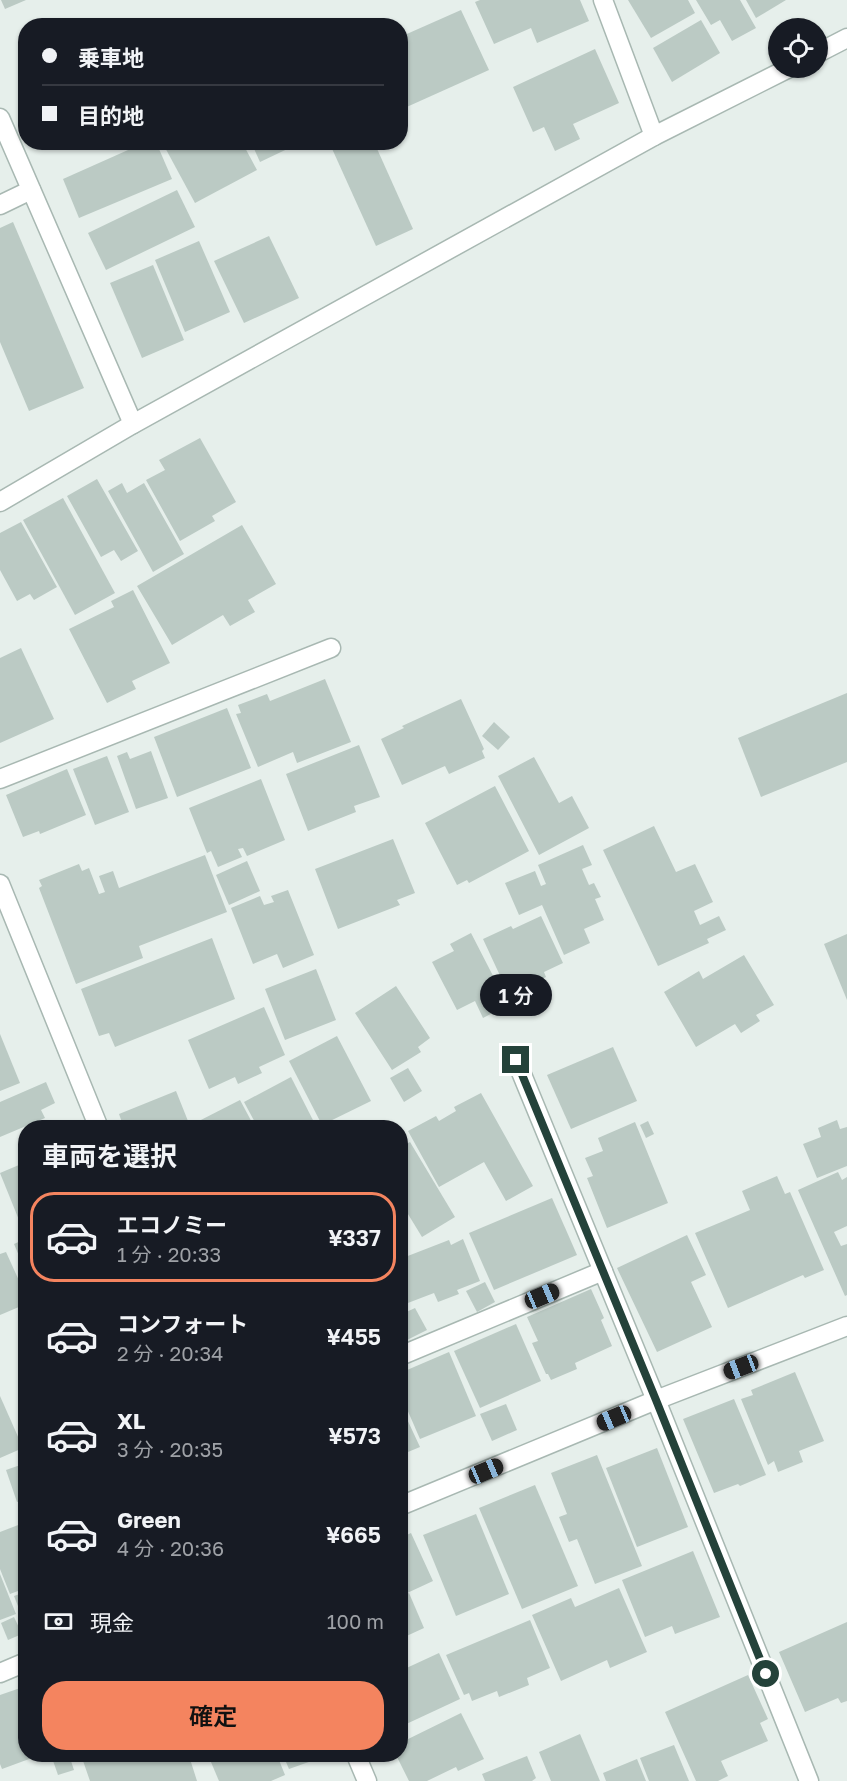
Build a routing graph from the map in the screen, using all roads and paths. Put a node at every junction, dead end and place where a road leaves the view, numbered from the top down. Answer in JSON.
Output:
{"nodes":[{"id":1,"x":603,"y":0,"type":"edge"},
{"id":2,"x":847,"y":38,"type":"edge"},
{"id":3,"x":828,"y":48,"type":"edge"},
{"id":4,"x":769,"y":78,"type":"edge"},
{"id":5,"x":0,"y":118,"type":"edge"},
{"id":6,"x":654,"y":136,"type":"junction"},
{"id":7,"x":32,"y":190,"type":"junction"},
{"id":8,"x":0,"y":205,"type":"edge"},
{"id":9,"x":133,"y":424,"type":"junction"},
{"id":10,"x":0,"y":502,"type":"edge"},
{"id":11,"x":331,"y":648,"type":"dead end"},
{"id":12,"x":0,"y":779,"type":"edge"},
{"id":13,"x":0,"y":884,"type":"edge"},
{"id":14,"x":516,"y":1060,"type":"dead end"},
{"id":15,"x":96,"y":1120,"type":"edge"},
{"id":16,"x":603,"y":1271,"type":"junction"},
{"id":17,"x":847,"y":1326,"type":"edge"},
{"id":18,"x":408,"y":1353,"type":"edge"},
{"id":19,"x":656,"y":1400,"type":"junction"},
{"id":20,"x":408,"y":1503,"type":"edge"},
{"id":21,"x":18,"y":1665,"type":"edge"},
{"id":22,"x":0,"y":1673,"type":"edge"},
{"id":23,"x":359,"y":1762,"type":"edge"},
{"id":24,"x":367,"y":1781,"type":"edge"},
{"id":25,"x":809,"y":1781,"type":"edge"}],
"edges":[{"from":1,"to":6,"type":"street"},
{"from":2,"to":3,"type":"street"},
{"from":4,"to":6,"type":"street"},
{"from":5,"to":7,"type":"street"},
{"from":6,"to":9,"type":"street"},
{"from":7,"to":8,"type":"street"},
{"from":7,"to":9,"type":"street"},
{"from":9,"to":10,"type":"street"},
{"from":11,"to":12,"type":"street"},
{"from":13,"to":15,"type":"street"},
{"from":14,"to":16,"type":"street"},
{"from":16,"to":18,"type":"street"},
{"from":16,"to":19,"type":"street"},
{"from":17,"to":19,"type":"street"},
{"from":19,"to":20,"type":"street"},
{"from":19,"to":25,"type":"street"},
{"from":21,"to":22,"type":"street"},
{"from":23,"to":24,"type":"street"}]}
